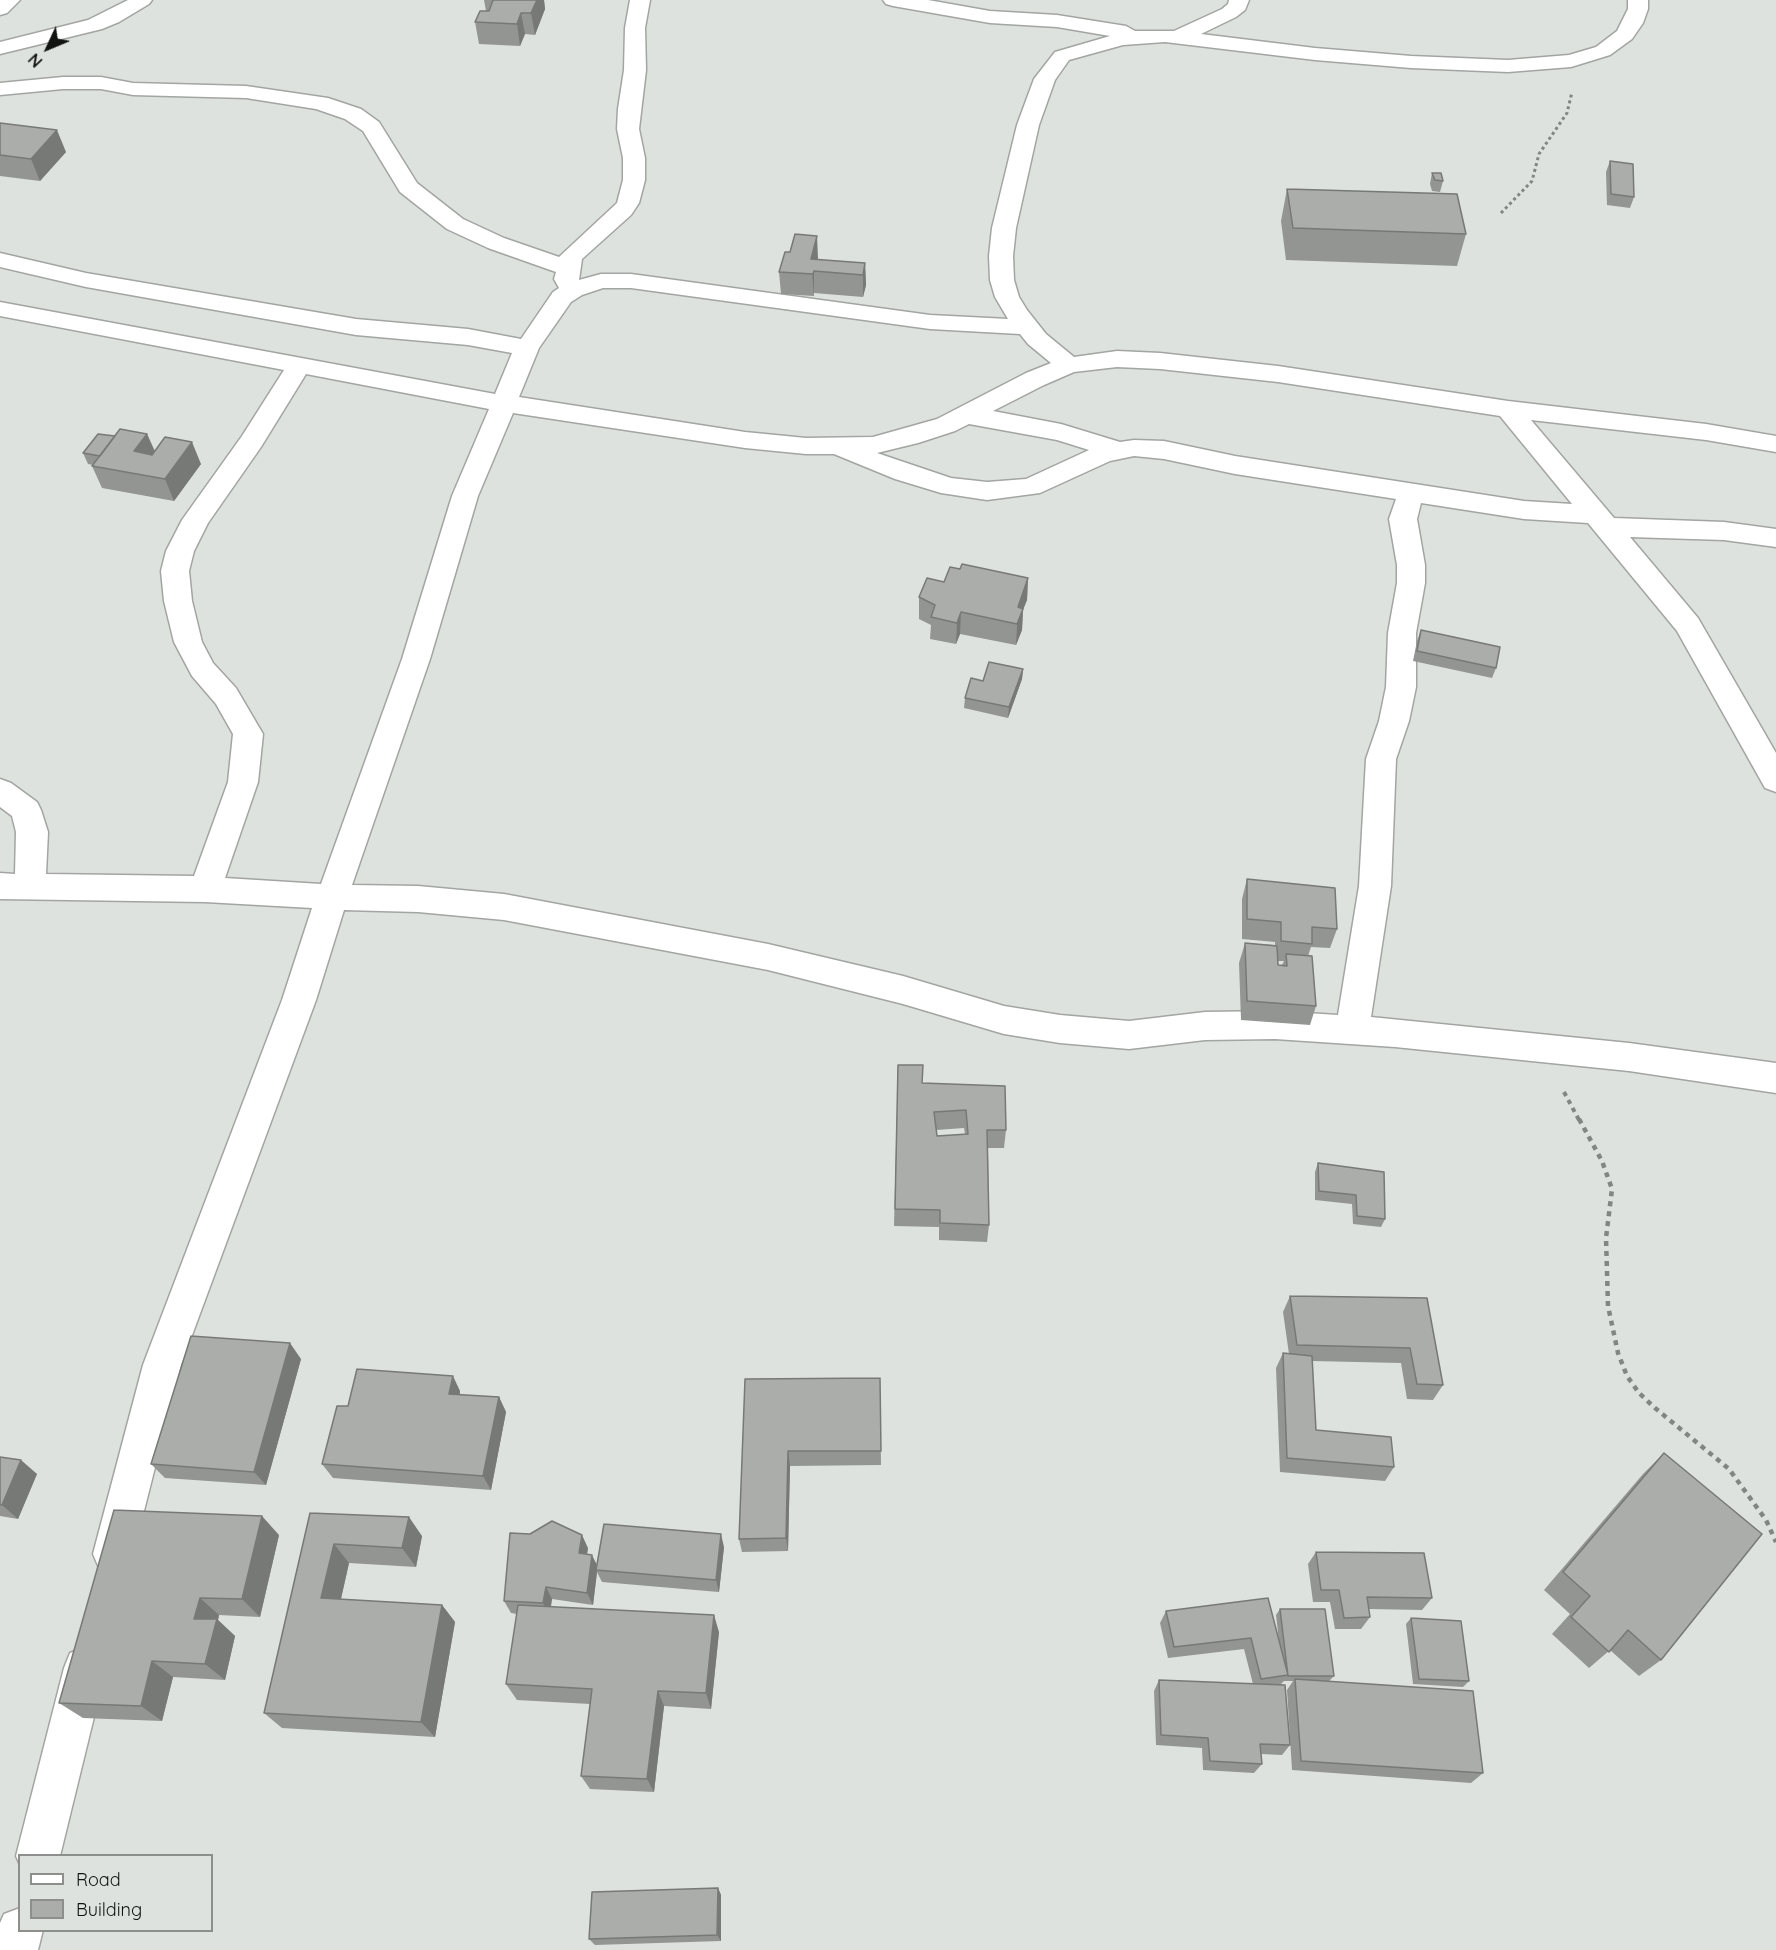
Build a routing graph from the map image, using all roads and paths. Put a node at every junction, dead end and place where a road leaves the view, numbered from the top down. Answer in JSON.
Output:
{"nodes":[{"id":1,"x":10,"y":0,"type":"edge"},
{"id":2,"x":142,"y":0,"type":"edge"},
{"id":3,"x":640,"y":0,"type":"edge"},
{"id":4,"x":893,"y":0,"type":"edge"},
{"id":5,"x":1239,"y":0,"type":"edge"},
{"id":6,"x":1638,"y":0,"type":"edge"},
{"id":7,"x":1088,"y":2,"type":"dead end"},
{"id":8,"x":0,"y":9,"type":"edge"},
{"id":9,"x":1071,"y":23,"type":"junction"},
{"id":10,"x":1141,"y":36,"type":"junction"},
{"id":11,"x":1178,"y":38,"type":"junction"},
{"id":12,"x":0,"y":48,"type":"edge"},
{"id":13,"x":1070,"y":52,"type":"junction"},
{"id":14,"x":1573,"y":60,"type":"junction"},
{"id":15,"x":0,"y":89,"type":"edge"},
{"id":16,"x":1501,"y":213,"type":"dead end"},
{"id":17,"x":0,"y":260,"type":"edge"},
{"id":18,"x":570,"y":279,"type":"junction"},
{"id":19,"x":0,"y":309,"type":"edge"},
{"id":20,"x":1026,"y":327,"type":"junction"},
{"id":21,"x":527,"y":348,"type":"junction"},
{"id":22,"x":1069,"y":365,"type":"junction"},
{"id":23,"x":299,"y":366,"type":"junction"},
{"id":24,"x":502,"y":402,"type":"junction"},
{"id":25,"x":1508,"y":409,"type":"junction"},
{"id":26,"x":967,"y":415,"type":"junction"},
{"id":27,"x":1776,"y":444,"type":"edge"},
{"id":28,"x":836,"y":446,"type":"junction"},
{"id":29,"x":1119,"y":451,"type":"junction"},
{"id":30,"x":1411,"y":493,"type":"junction"},
{"id":31,"x":1601,"y":521,"type":"junction"},
{"id":32,"x":1776,"y":538,"type":"edge"},
{"id":33,"x":1776,"y":780,"type":"edge"},
{"id":34,"x":0,"y":791,"type":"edge"},
{"id":35,"x":15,"y":885,"type":"edge"},
{"id":36,"x":205,"y":889,"type":"junction"},
{"id":37,"x":332,"y":897,"type":"junction"},
{"id":38,"x":1352,"y":1030,"type":"junction"},
{"id":39,"x":1542,"y":1049,"type":"junction"},
{"id":40,"x":1776,"y":1078,"type":"edge"},
{"id":41,"x":1776,"y":1542,"type":"edge"},
{"id":42,"x":106,"y":1583,"type":"edge"},
{"id":43,"x":92,"y":1640,"type":"edge"},
{"id":44,"x":39,"y":1854,"type":"edge"},
{"id":45,"x":20,"y":1932,"type":"edge"},
{"id":46,"x":15,"y":1950,"type":"edge"}],
"edges":[{"from":1,"to":8,"type":"street"},
{"from":2,"to":12,"type":"street"},
{"from":3,"to":18,"type":"street"},
{"from":4,"to":9,"type":"street"},
{"from":5,"to":11,"type":"street"},
{"from":6,"to":14,"type":"street"},
{"from":7,"to":9,"type":"street"},
{"from":9,"to":10,"type":"street"},
{"from":9,"to":13,"type":"street"},
{"from":10,"to":11,"type":"street"},
{"from":10,"to":13,"type":"street"},
{"from":11,"to":14,"type":"street"},
{"from":13,"to":20,"type":"street"},
{"from":14,"to":16,"type":"path"},
{"from":15,"to":18,"type":"street"},
{"from":17,"to":21,"type":"street"},
{"from":18,"to":20,"type":"street"},
{"from":18,"to":21,"type":"street"},
{"from":19,"to":23,"type":"street"},
{"from":20,"to":22,"type":"street"},
{"from":21,"to":24,"type":"street"},
{"from":22,"to":25,"type":"street"},
{"from":22,"to":26,"type":"street"},
{"from":23,"to":24,"type":"street"},
{"from":23,"to":36,"type":"street"},
{"from":24,"to":28,"type":"street"},
{"from":24,"to":37,"type":"street"},
{"from":25,"to":27,"type":"street"},
{"from":25,"to":31,"type":"street"},
{"from":26,"to":28,"type":"street"},
{"from":26,"to":29,"type":"street"},
{"from":28,"to":29,"type":"street"},
{"from":29,"to":30,"type":"street"},
{"from":30,"to":31,"type":"street"},
{"from":30,"to":38,"type":"street"},
{"from":31,"to":32,"type":"street"},
{"from":31,"to":33,"type":"street"},
{"from":34,"to":35,"type":"street"},
{"from":35,"to":36,"type":"street"},
{"from":36,"to":37,"type":"street"},
{"from":37,"to":38,"type":"street"},
{"from":37,"to":42,"type":"street"},
{"from":38,"to":39,"type":"street"},
{"from":39,"to":40,"type":"street"},
{"from":39,"to":41,"type":"path"},
{"from":43,"to":44,"type":"street"},
{"from":45,"to":46,"type":"street"}]}
